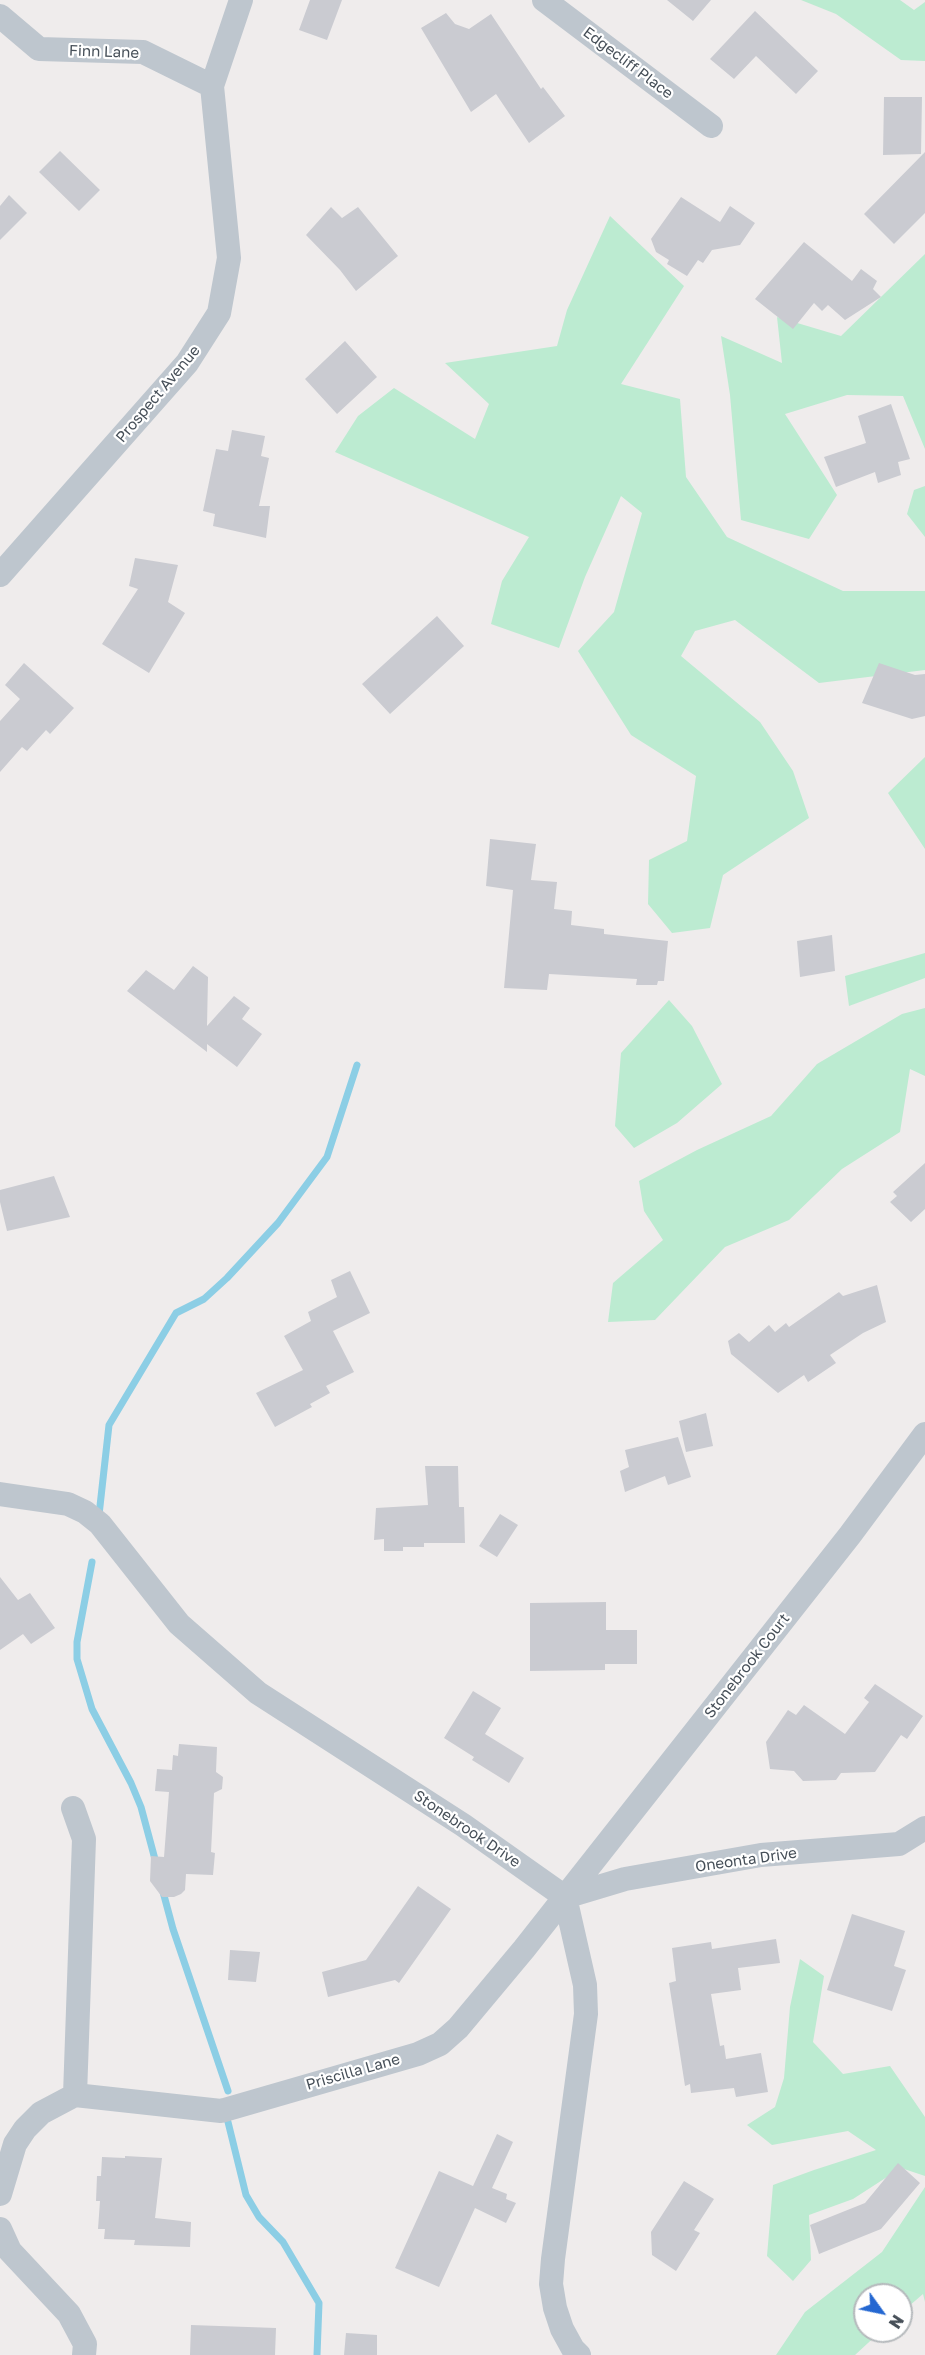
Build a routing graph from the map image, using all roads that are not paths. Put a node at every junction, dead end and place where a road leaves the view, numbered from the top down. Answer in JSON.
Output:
{"nodes":[{"id":1,"x":241,"y":0,"type":"edge"},
{"id":2,"x":544,"y":0,"type":"edge"},
{"id":3,"x":0,"y":16,"type":"edge"},
{"id":4,"x":212,"y":86,"type":"junction"},
{"id":5,"x":711,"y":126,"type":"dead end"},
{"id":6,"x":0,"y":575,"type":"edge"},
{"id":7,"x":925,"y":1434,"type":"edge"},
{"id":8,"x":0,"y":1494,"type":"edge"},
{"id":9,"x":73,"y":1809,"type":"dead end"},
{"id":10,"x":925,"y":1828,"type":"edge"},
{"id":11,"x":565,"y":1897,"type":"junction"},
{"id":12,"x":75,"y":2095,"type":"junction"},
{"id":13,"x":0,"y":2194,"type":"edge"},
{"id":14,"x":0,"y":2229,"type":"edge"},
{"id":15,"x":84,"y":2355,"type":"edge"},
{"id":16,"x":579,"y":2355,"type":"edge"}],
"edges":[{"from":1,"to":4,"type":"street","name":"Prospect Avenue"},
{"from":2,"to":5,"type":"street","name":"Edgecliff Place"},
{"from":3,"to":4,"type":"street","name":"Finn Lane"},
{"from":4,"to":6,"type":"street","name":"Prospect Avenue"},
{"from":7,"to":11,"type":"street","name":"Stonebrook Court"},
{"from":8,"to":11,"type":"street","name":"Stonebrook Drive"},
{"from":9,"to":12,"type":"street"},
{"from":10,"to":11,"type":"street","name":"Oneonta Drive"},
{"from":11,"to":12,"type":"street","name":"Priscilla Lane"},
{"from":11,"to":16,"type":"street"},
{"from":12,"to":13,"type":"street"},
{"from":14,"to":15,"type":"street"}]}
